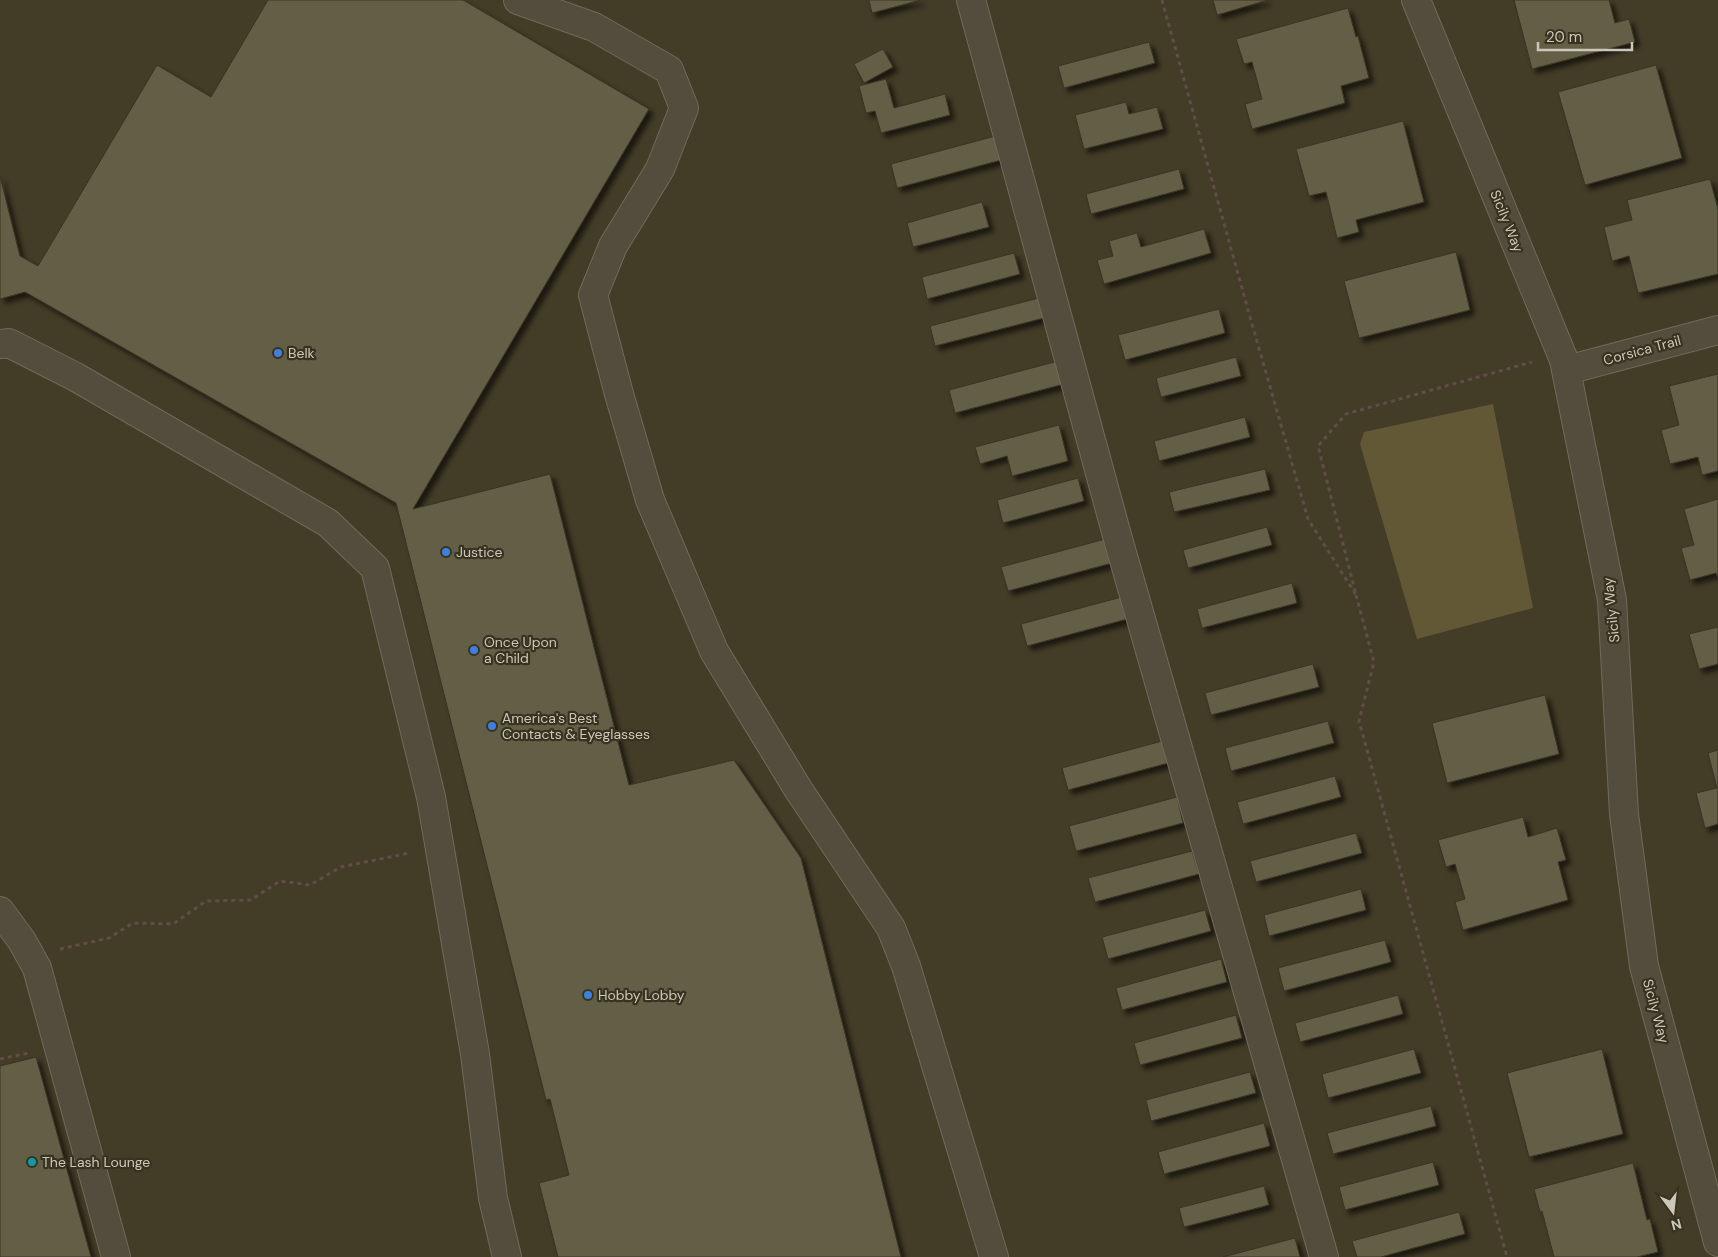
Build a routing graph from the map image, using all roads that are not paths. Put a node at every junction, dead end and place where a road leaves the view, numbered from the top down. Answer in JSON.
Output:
{"nodes":[{"id":1,"x":518,"y":0,"type":"edge"},
{"id":2,"x":971,"y":0,"type":"edge"},
{"id":3,"x":1416,"y":0,"type":"edge"},
{"id":4,"x":1718,"y":330,"type":"edge"},
{"id":5,"x":0,"y":344,"type":"edge"},
{"id":6,"x":1564,"y":362,"type":"junction"},
{"id":7,"x":0,"y":910,"type":"edge"},
{"id":8,"x":1718,"y":1242,"type":"edge"},
{"id":9,"x":116,"y":1257,"type":"edge"},
{"id":10,"x":508,"y":1257,"type":"edge"},
{"id":11,"x":994,"y":1257,"type":"edge"},
{"id":12,"x":1324,"y":1257,"type":"edge"}],
"edges":[{"from":1,"to":11,"type":"street"},
{"from":2,"to":12,"type":"street"},
{"from":3,"to":6,"type":"street","name":"Sicily Way"},
{"from":4,"to":6,"type":"street","name":"Corsica Trail"},
{"from":5,"to":10,"type":"street"},
{"from":6,"to":8,"type":"street","name":"Sicily Way"},
{"from":7,"to":9,"type":"street"}]}
